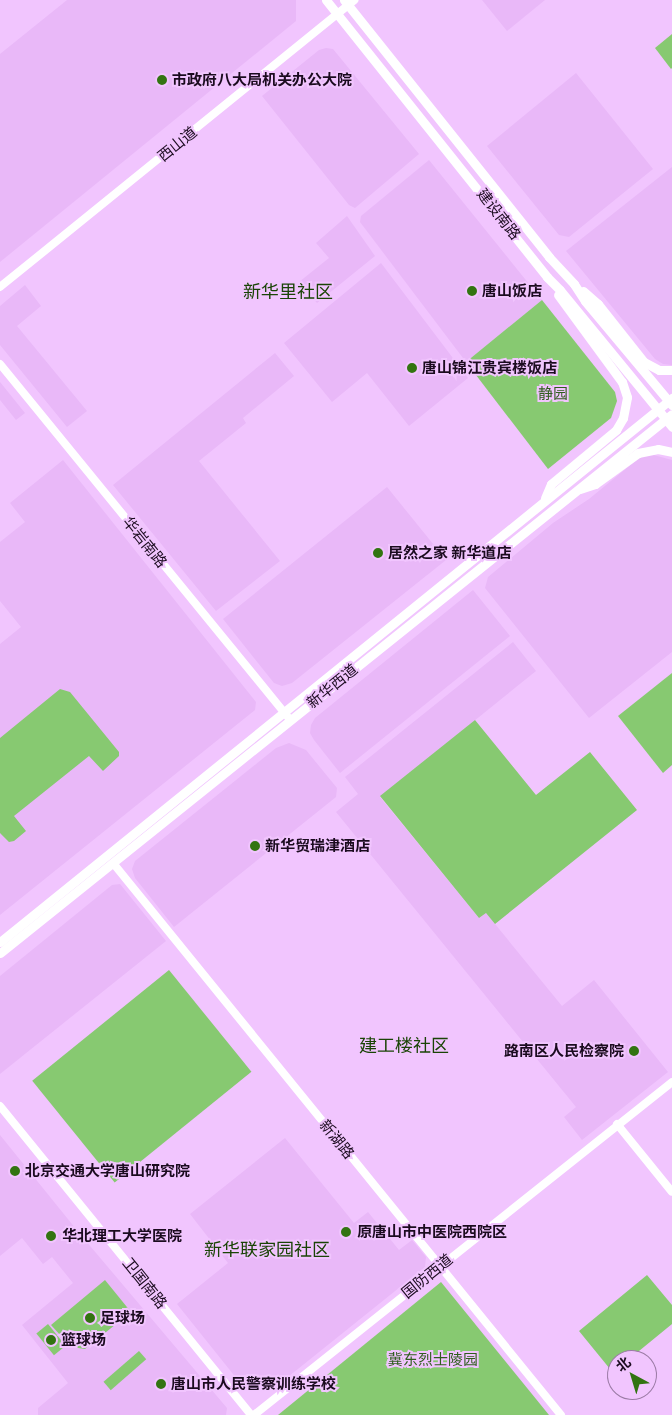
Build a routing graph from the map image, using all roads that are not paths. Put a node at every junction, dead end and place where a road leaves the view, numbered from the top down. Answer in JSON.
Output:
{"nodes":[{"id":1,"x":326,"y":0,"type":"edge"},
{"id":2,"x":349,"y":2,"type":"edge"},
{"id":3,"x":338,"y":14,"type":"junction"},
{"id":4,"x":547,"y":277,"type":"junction"},
{"id":5,"x":574,"y":284,"type":"junction"},
{"id":6,"x":0,"y":288,"type":"edge"},
{"id":7,"x":0,"y":364,"type":"edge"},
{"id":8,"x":672,"y":370,"type":"edge"},
{"id":9,"x":671,"y":402,"type":"edge"},
{"id":10,"x":657,"y":410,"type":"junction"},
{"id":11,"x":668,"y":416,"type":"edge"},
{"id":12,"x":672,"y":427,"type":"edge"},
{"id":13,"x":672,"y":452,"type":"edge"},
{"id":14,"x":570,"y":493,"type":"junction"},
{"id":15,"x":544,"y":501,"type":"junction"},
{"id":16,"x":287,"y":716,"type":"junction"},
{"id":17,"x":113,"y":863,"type":"junction"},
{"id":18,"x":0,"y":942,"type":"edge"},
{"id":19,"x":0,"y":952,"type":"edge"},
{"id":20,"x":672,"y":1082,"type":"edge"},
{"id":21,"x":0,"y":1106,"type":"edge"},
{"id":22,"x":617,"y":1124,"type":"junction"},
{"id":23,"x":672,"y":1192,"type":"edge"},
{"id":24,"x":439,"y":1266,"type":"junction"},
{"id":25,"x":252,"y":1415,"type":"edge"},
{"id":26,"x":561,"y":1415,"type":"edge"}],
"edges":[{"from":1,"to":3,"type":"main road","name":"建设南路"},
{"from":2,"to":3,"type":"street","name":"西山道"},
{"from":2,"to":5,"type":"main road","name":"建设南路"},
{"from":3,"to":4,"type":"main road","name":"建设南路"},
{"from":3,"to":6,"type":"street","name":"西山道"},
{"from":4,"to":10,"type":"main road","name":"建设南路"},
{"from":4,"to":15,"type":"main road"},
{"from":5,"to":8,"type":"main road"},
{"from":5,"to":9,"type":"main road","name":"建设南路"},
{"from":7,"to":16,"type":"street","name":"华岩南路"},
{"from":9,"to":10,"type":"main road","name":"新华西道"},
{"from":10,"to":11,"type":"main road","name":"建设南路"},
{"from":10,"to":15,"type":"main road","name":"新华西道"},
{"from":11,"to":12,"type":"main road","name":"建设南路"},
{"from":11,"to":14,"type":"main road","name":"新华西道"},
{"from":13,"to":14,"type":"main road"},
{"from":14,"to":16,"type":"main road","name":"新华西道"},
{"from":15,"to":16,"type":"main road","name":"新华西道"},
{"from":16,"to":17,"type":"main road","name":"新华西道"},
{"from":16,"to":18,"type":"main road","name":"新华西道"},
{"from":17,"to":19,"type":"main road","name":"新华西道"},
{"from":17,"to":24,"type":"street","name":"新湖路"},
{"from":20,"to":22,"type":"street","name":"国防西道"},
{"from":21,"to":25,"type":"street","name":"卫国南路"},
{"from":22,"to":23,"type":"street"},
{"from":22,"to":24,"type":"street","name":"国防西道"},
{"from":24,"to":25,"type":"street","name":"国防西道"},
{"from":24,"to":26,"type":"street","name":"新湖路"}]}
